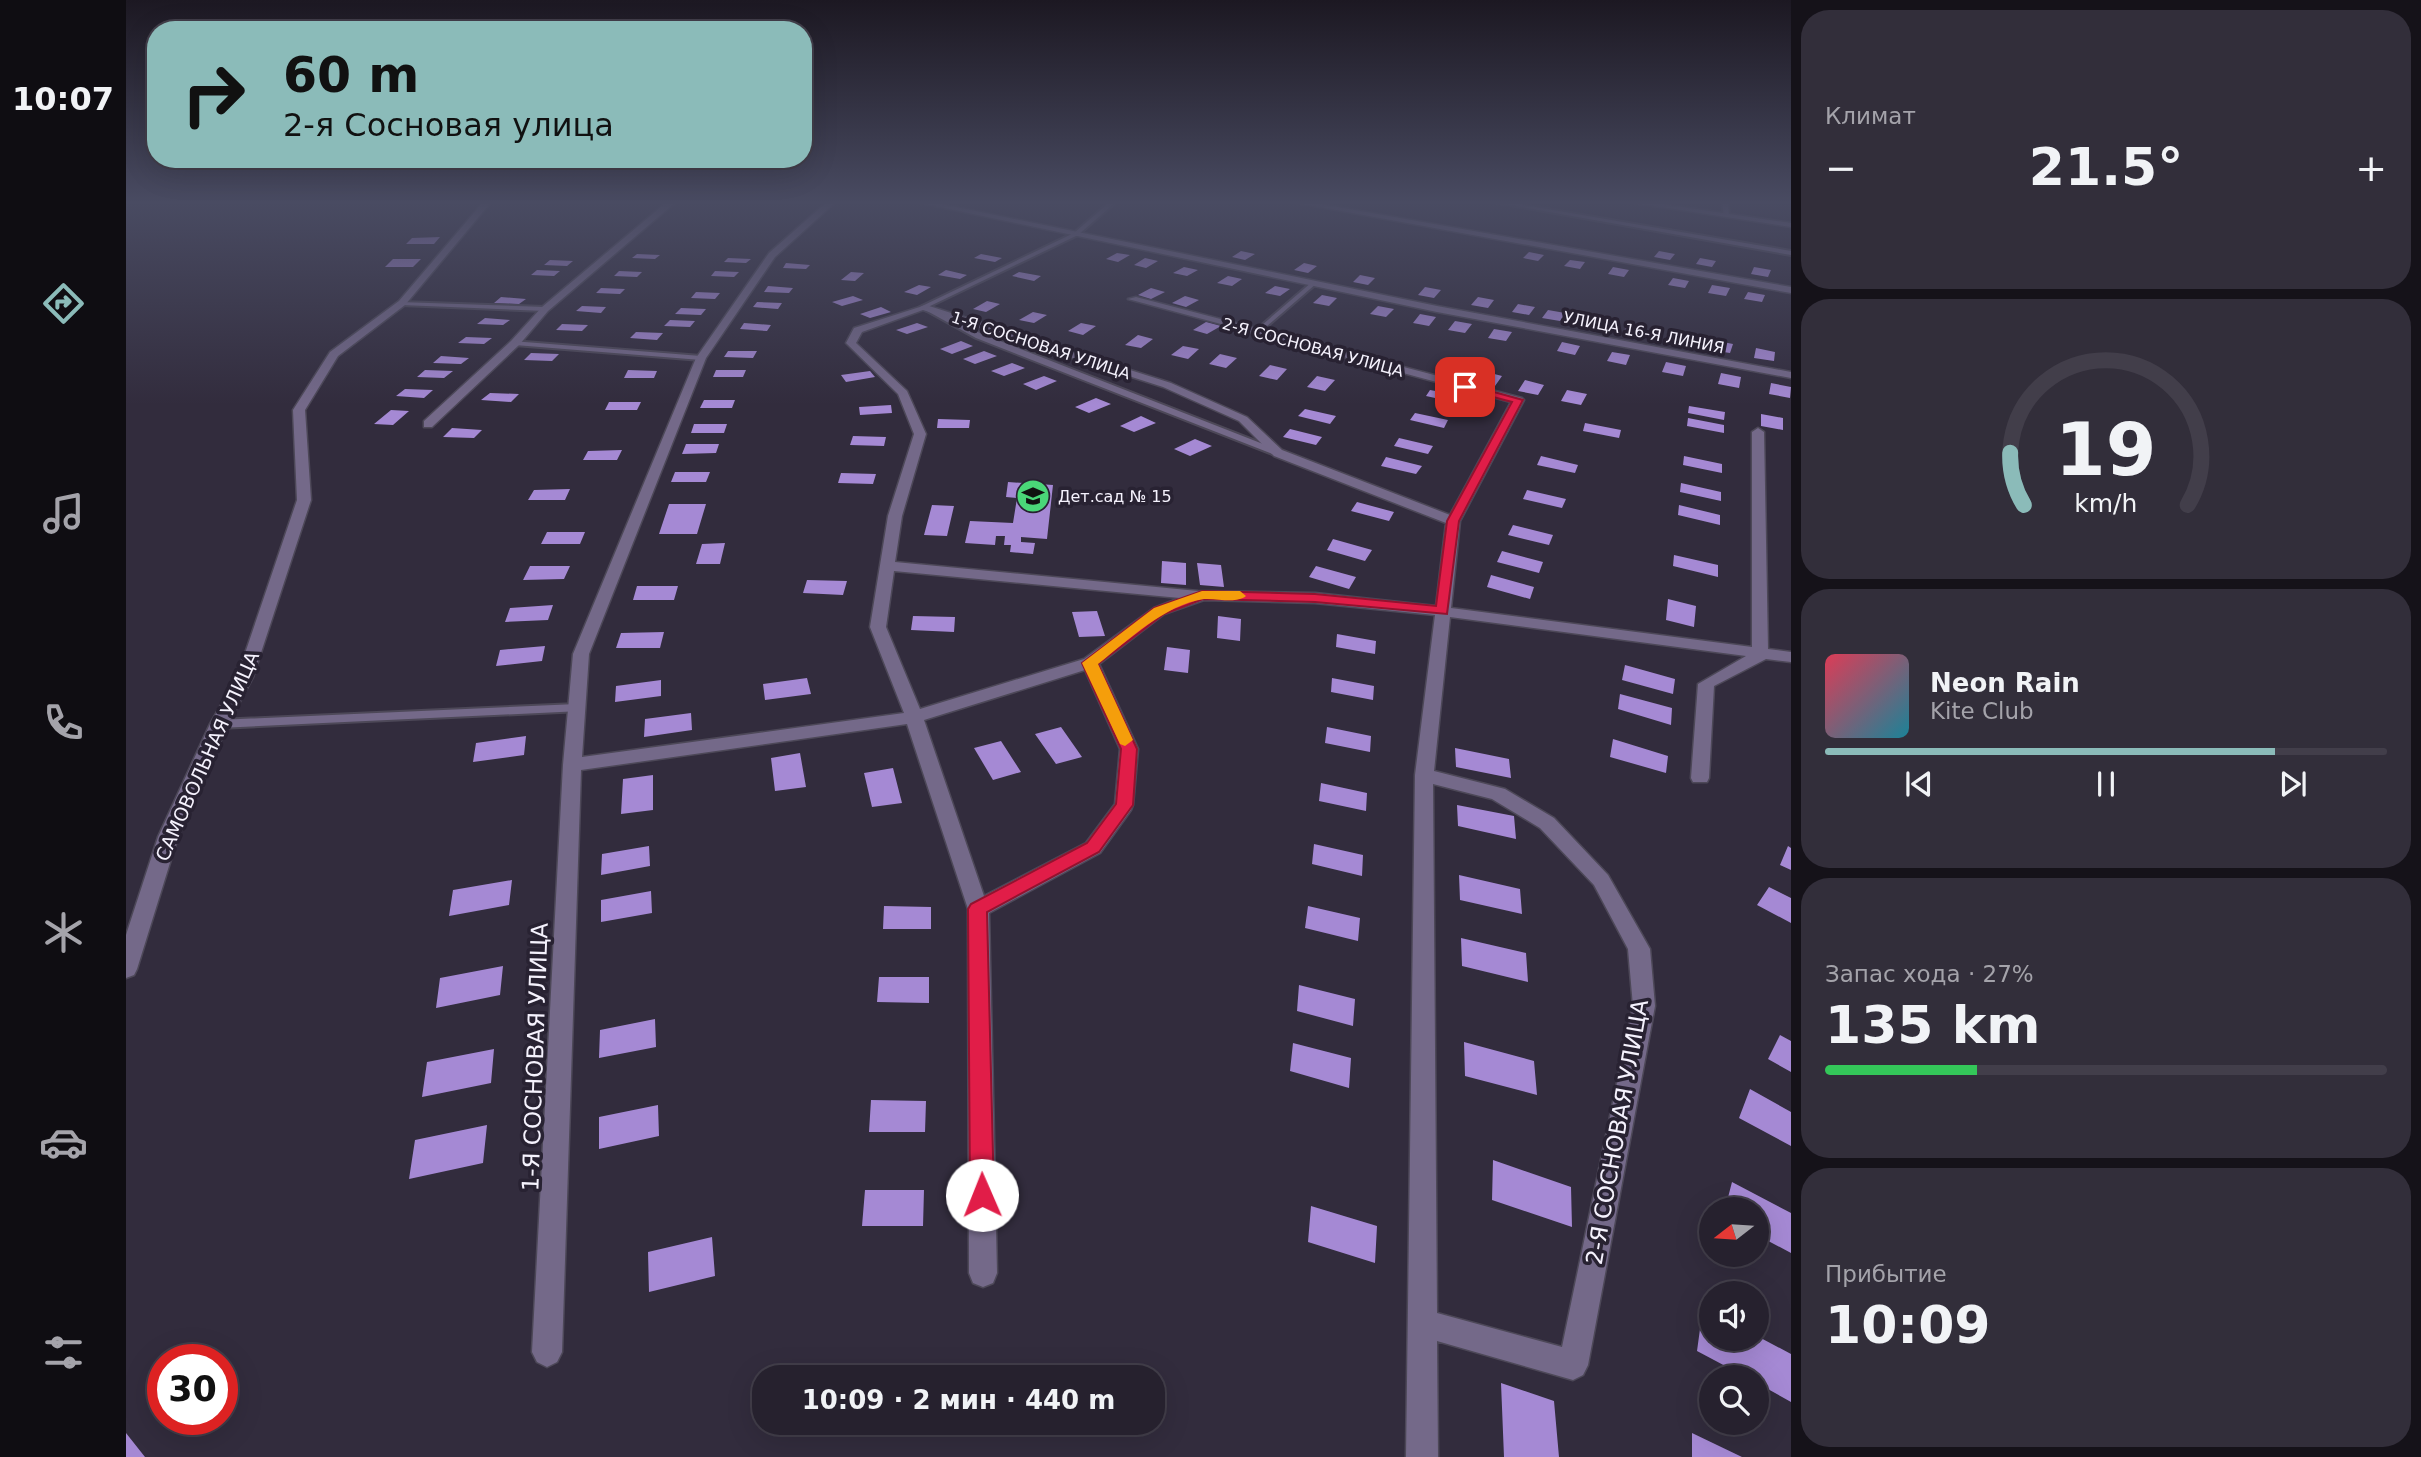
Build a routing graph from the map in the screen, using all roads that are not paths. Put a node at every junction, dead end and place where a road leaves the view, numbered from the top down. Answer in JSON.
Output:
{"nodes":[{"id":1,"x":431,"y":269,"type":"edge"},
{"id":2,"x":592,"y":269,"type":"edge"},
{"id":3,"x":762,"y":269,"type":"edge"},
{"id":4,"x":1003,"y":269,"type":"edge"},
{"id":5,"x":1246,"y":269,"type":"edge"},
{"id":6,"x":1673,"y":269,"type":"edge"},
{"id":7,"x":1314,"y":283,"type":"junction"},
{"id":8,"x":1791,"y":290,"type":"edge"},
{"id":9,"x":1132,"y":299,"type":"dead end"},
{"id":10,"x":402,"y":303,"type":"junction"},
{"id":11,"x":923,"y":307,"type":"junction"},
{"id":12,"x":545,"y":309,"type":"junction"},
{"id":13,"x":1257,"y":332,"type":"junction"},
{"id":14,"x":515,"y":343,"type":"junction"},
{"id":15,"x":701,"y":358,"type":"junction"},
{"id":16,"x":1791,"y":375,"type":"edge"},
{"id":17,"x":428,"y":424,"type":"dead end"},
{"id":18,"x":1758,"y":432,"type":"dead end"},
{"id":19,"x":1278,"y":453,"type":"junction"},
{"id":20,"x":1453,"y":521,"type":"junction"},
{"id":21,"x":887,"y":566,"type":"junction"},
{"id":22,"x":1202,"y":595,"type":"junction"},
{"id":23,"x":1442,"y":611,"type":"junction"},
{"id":24,"x":1760,"y":656,"type":"junction"},
{"id":25,"x":1791,"y":657,"type":"edge"},
{"id":26,"x":1090,"y":663,"type":"junction"},
{"id":27,"x":577,"y":708,"type":"junction"},
{"id":28,"x":915,"y":717,"type":"junction"},
{"id":29,"x":219,"y":724,"type":"junction"},
{"id":30,"x":572,"y":765,"type":"junction"},
{"id":31,"x":1424,"y":775,"type":"junction"},
{"id":32,"x":1700,"y":778,"type":"dead end"},
{"id":33,"x":978,"y":909,"type":"junction"},
{"id":34,"x":126,"y":969,"type":"edge"},
{"id":35,"x":983,"y":1273,"type":"dead end"},
{"id":36,"x":1422,"y":1323,"type":"junction"},
{"id":37,"x":547,"y":1352,"type":"dead end"},
{"id":38,"x":1422,"y":1457,"type":"edge"}],
"edges":[{"from":1,"to":10,"type":"street","name":"САМОВОЛЬНАЯ УЛИЦА"},
{"from":2,"to":12,"type":"street"},
{"from":3,"to":15,"type":"street","name":"1-Я СОСНОВАЯ УЛИЦА"},
{"from":4,"to":11,"type":"lane"},
{"from":5,"to":7,"type":"street","name":"УЛИЦА 16-Я ЛИНИЯ"},
{"from":6,"to":8,"type":"street"},
{"from":7,"to":13,"type":"lane"},
{"from":7,"to":16,"type":"street","name":"УЛИЦА 16-Я ЛИНИЯ"},
{"from":9,"to":13,"type":"street","name":"2-Я СОСНОВАЯ УЛИЦА"},
{"from":10,"to":12,"type":"lane"},
{"from":10,"to":29,"type":"street","name":"САМОВОЛЬНАЯ УЛИЦА"},
{"from":11,"to":19,"type":"lane"},
{"from":11,"to":19,"type":"street","name":"1-Я СОСНОВАЯ УЛИЦА"},
{"from":11,"to":21,"type":"street"},
{"from":12,"to":14,"type":"street"},
{"from":13,"to":20,"type":"street","name":"2-Я СОСНОВАЯ УЛИЦА"},
{"from":14,"to":15,"type":"lane"},
{"from":14,"to":17,"type":"street"},
{"from":15,"to":27,"type":"street","name":"1-Я СОСНОВАЯ УЛИЦА"},
{"from":18,"to":24,"type":"street"},
{"from":19,"to":20,"type":"street","name":"1-Я СОСНОВАЯ УЛИЦА"},
{"from":20,"to":23,"type":"street","name":"2-Я СОСНОВАЯ УЛИЦА"},
{"from":21,"to":22,"type":"street"},
{"from":21,"to":28,"type":"street"},
{"from":22,"to":23,"type":"street"},
{"from":22,"to":26,"type":"street"},
{"from":23,"to":24,"type":"street"},
{"from":23,"to":31,"type":"street","name":"2-Я СОСНОВАЯ УЛИЦА"},
{"from":24,"to":25,"type":"street"},
{"from":24,"to":32,"type":"street"},
{"from":26,"to":28,"type":"street"},
{"from":26,"to":33,"type":"street"},
{"from":27,"to":29,"type":"lane"},
{"from":27,"to":30,"type":"street","name":"1-Я СОСНОВАЯ УЛИЦА"},
{"from":28,"to":30,"type":"street"},
{"from":28,"to":33,"type":"street"},
{"from":29,"to":34,"type":"street","name":"САМОВОЛЬНАЯ УЛИЦА"},
{"from":30,"to":37,"type":"street","name":"1-Я СОСНОВАЯ УЛИЦА"},
{"from":31,"to":36,"type":"street","name":"2-Я СОСНОВАЯ УЛИЦА"},
{"from":31,"to":36,"type":"street","name":"2-Я СОСНОВАЯ УЛИЦА"},
{"from":33,"to":35,"type":"street"},
{"from":36,"to":38,"type":"street","name":"2-Я СОСНОВАЯ УЛИЦА"}]}
